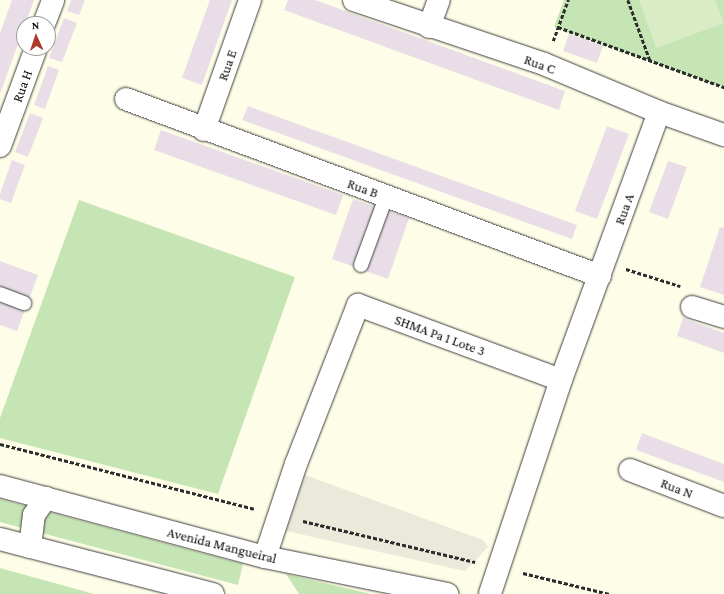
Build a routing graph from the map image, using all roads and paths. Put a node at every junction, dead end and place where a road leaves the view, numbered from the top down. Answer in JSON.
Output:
{"nodes":[{"id":1,"x":53,"y":0,"type":"edge"},
{"id":2,"x":250,"y":0,"type":"edge"},
{"id":3,"x":354,"y":0,"type":"edge"},
{"id":4,"x":438,"y":0,"type":"edge"},
{"id":5,"x":568,"y":0,"type":"edge"},
{"id":6,"x":628,"y":0,"type":"edge"},
{"id":7,"x":47,"y":16,"type":"edge"},
{"id":8,"x":429,"y":27,"type":"junction"},
{"id":9,"x":558,"y":27,"type":"junction"},
{"id":10,"x":33,"y":56,"type":"edge"},
{"id":11,"x":650,"y":61,"type":"junction"},
{"id":12,"x":544,"y":64,"type":"junction"},
{"id":13,"x":724,"y":87,"type":"edge"},
{"id":14,"x":126,"y":99,"type":"dead end"},
{"id":15,"x":659,"y":112,"type":"junction"},
{"id":16,"x":204,"y":130,"type":"junction"},
{"id":17,"x":724,"y":135,"type":"edge"},
{"id":18,"x":0,"y":146,"type":"edge"},
{"id":19,"x":386,"y":197,"type":"junction"},
{"id":20,"x":361,"y":265,"type":"dead end"},
{"id":21,"x":602,"y":270,"type":"junction"},
{"id":22,"x":0,"y":294,"type":"edge"},
{"id":23,"x":24,"y":303,"type":"dead end"},
{"id":24,"x":692,"y":307,"type":"joint"},
{"id":25,"x":723,"y":314,"type":"edge"},
{"id":26,"x":562,"y":380,"type":"junction"},
{"id":27,"x":630,"y":470,"type":"dead end"},
{"id":28,"x":0,"y":486,"type":"edge"},
{"id":29,"x":46,"y":498,"type":"junction"},
{"id":30,"x":724,"y":506,"type":"edge"},
{"id":31,"x":0,"y":539,"type":"edge"},
{"id":32,"x":30,"y":547,"type":"junction"},
{"id":33,"x":265,"y":557,"type":"junction"},
{"id":34,"x":213,"y":594,"type":"edge"},
{"id":35,"x":447,"y":594,"type":"edge"},
{"id":36,"x":490,"y":594,"type":"edge"}],
"edges":[{"from":1,"to":7,"type":"street"},
{"from":2,"to":16,"type":"street","name":"Rua E"},
{"from":3,"to":8,"type":"street","name":"Rua C"},
{"from":4,"to":8,"type":"street"},
{"from":5,"to":9,"type":"path"},
{"from":6,"to":11,"type":"path"},
{"from":8,"to":12,"type":"street","name":"Rua C"},
{"from":9,"to":11,"type":"path"},
{"from":9,"to":12,"type":"path"},
{"from":10,"to":18,"type":"street","name":"Rua H"},
{"from":11,"to":13,"type":"path"},
{"from":12,"to":15,"type":"street","name":"Rua C"},
{"from":14,"to":16,"type":"street","name":"Rua B"},
{"from":15,"to":17,"type":"street","name":"Rua C"},
{"from":15,"to":21,"type":"street","name":"Rua A"},
{"from":16,"to":19,"type":"street","name":"Rua B"},
{"from":19,"to":20,"type":"lane"},
{"from":19,"to":21,"type":"street","name":"Rua B"},
{"from":21,"to":24,"type":"path"},
{"from":21,"to":26,"type":"street","name":"Rua A"},
{"from":22,"to":23,"type":"lane"},
{"from":24,"to":25,"type":"street"},
{"from":26,"to":33,"type":"street","name":"SHMA Pa 1 Lote 3"},
{"from":26,"to":36,"type":"street"},
{"from":27,"to":30,"type":"street","name":"Rua N"},
{"from":28,"to":29,"type":"street","name":"Avenida Mangueiral"},
{"from":29,"to":32,"type":"street"},
{"from":29,"to":33,"type":"street","name":"Avenida Mangueiral"},
{"from":31,"to":32,"type":"street"},
{"from":32,"to":34,"type":"street"},
{"from":33,"to":35,"type":"street","name":"Avenida Mangueiral"}]}
